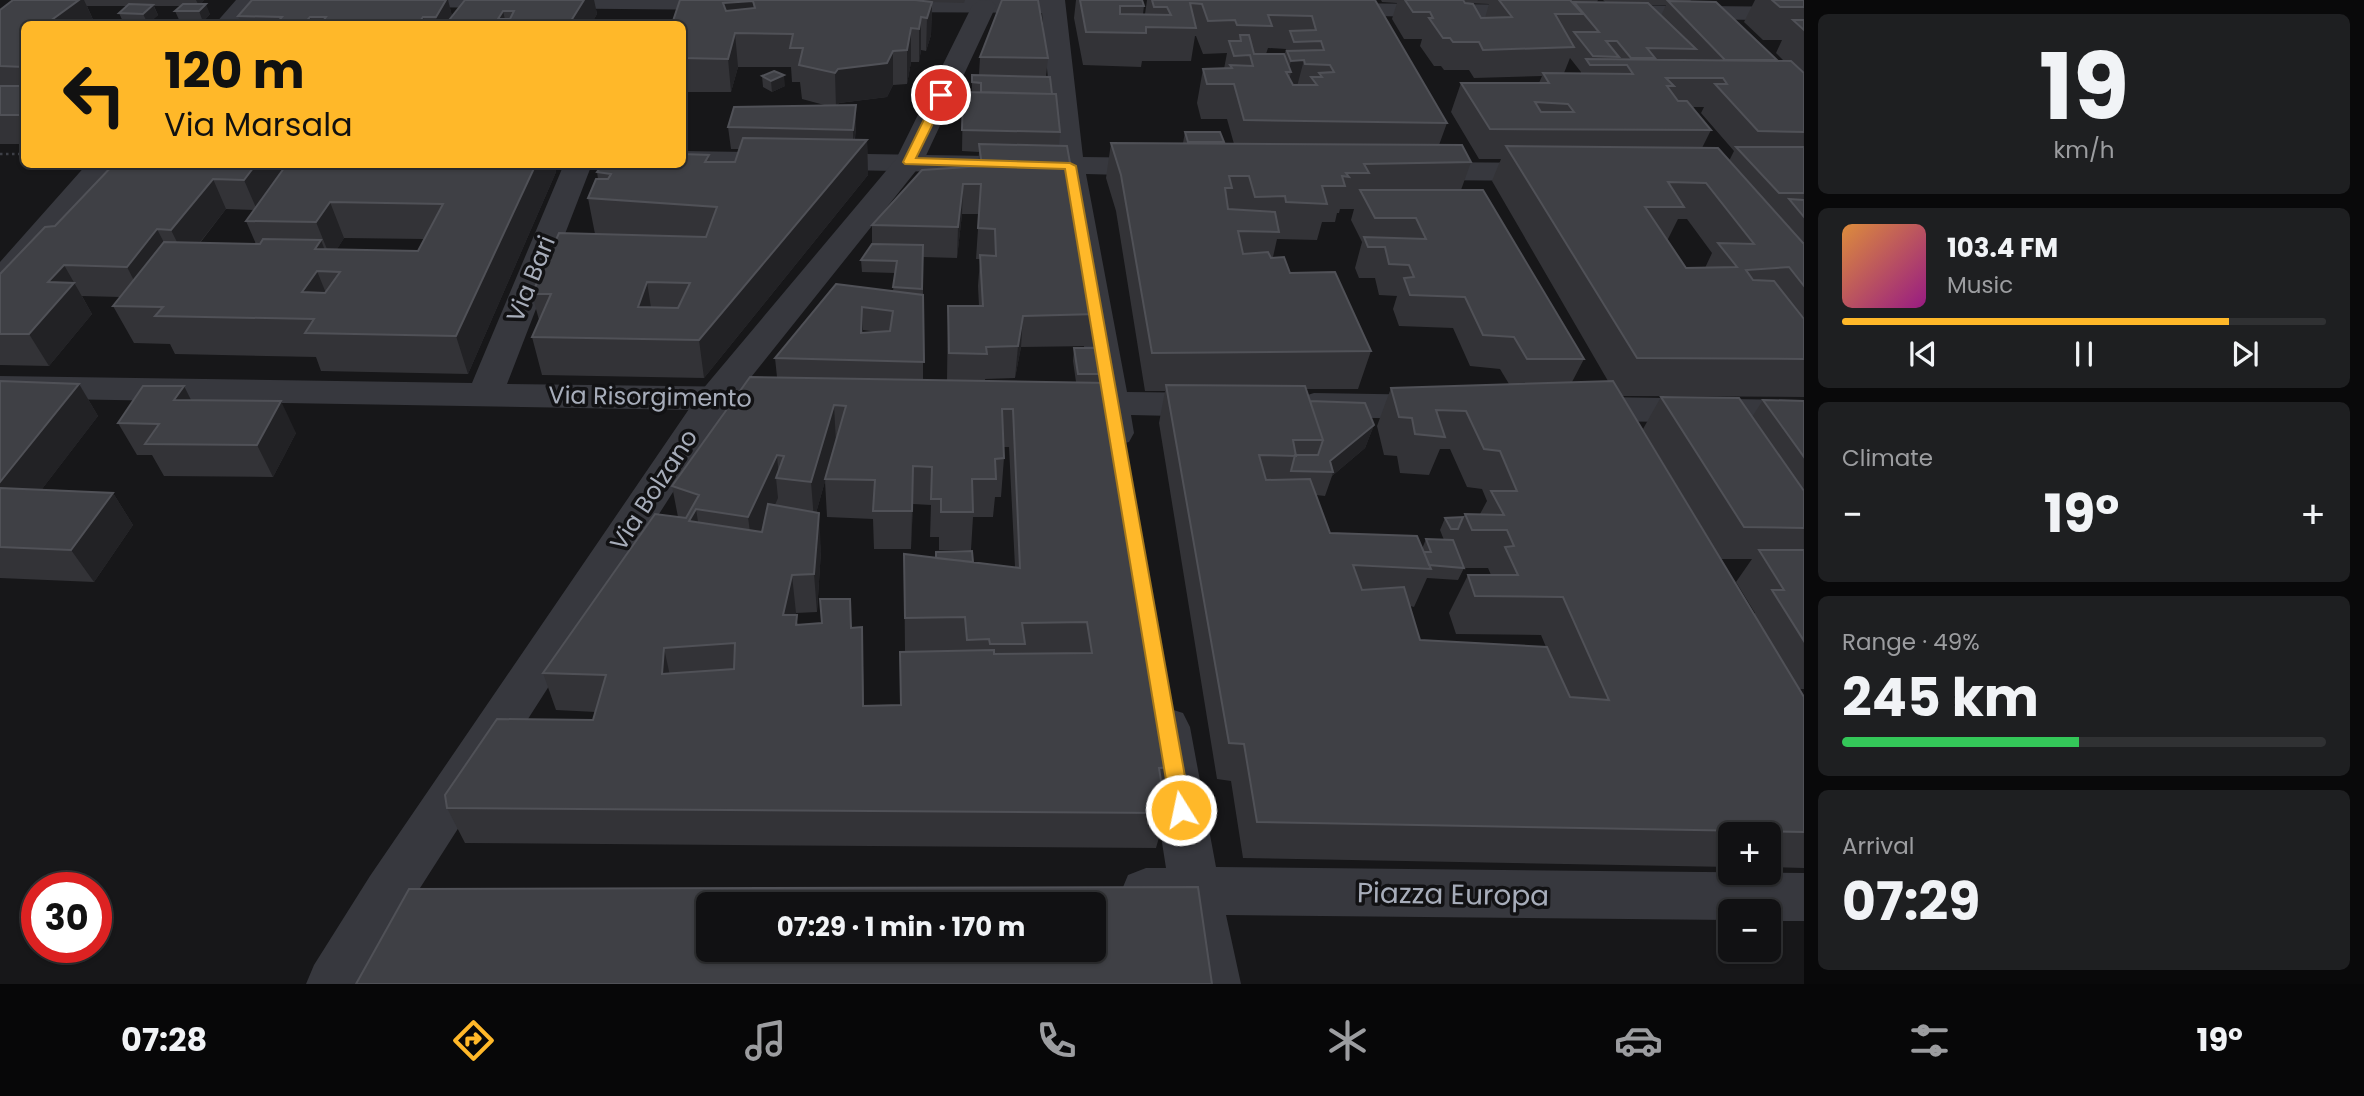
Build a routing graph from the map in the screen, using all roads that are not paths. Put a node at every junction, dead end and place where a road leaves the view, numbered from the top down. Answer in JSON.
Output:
{"nodes":[{"id":1,"x":249,"y":0,"type":"edge"},
{"id":2,"x":401,"y":0,"type":"edge"},
{"id":3,"x":643,"y":1,"type":"edge"},
{"id":4,"x":752,"y":3,"type":"edge"},
{"id":5,"x":986,"y":3,"type":"edge"},
{"id":6,"x":861,"y":4,"type":"edge"},
{"id":7,"x":1063,"y":4,"type":"edge"},
{"id":8,"x":1707,"y":6,"type":"edge"},
{"id":9,"x":1299,"y":9,"type":"edge"},
{"id":10,"x":1562,"y":12,"type":"edge"},
{"id":11,"x":1589,"y":12,"type":"edge"},
{"id":12,"x":1804,"y":14,"type":"edge"},
{"id":13,"x":1370,"y":15,"type":"edge"},
{"id":14,"x":231,"y":21,"type":"edge"},
{"id":15,"x":635,"y":21,"type":"edge"},
{"id":16,"x":1741,"y":40,"type":"edge"},
{"id":17,"x":686,"y":159,"type":"edge"},
{"id":18,"x":909,"y":162,"type":"junction"},
{"id":19,"x":1070,"y":166,"type":"junction"},
{"id":20,"x":99,"y":168,"type":"edge"},
{"id":21,"x":576,"y":168,"type":"edge"},
{"id":22,"x":1192,"y":168,"type":"edge"},
{"id":23,"x":1396,"y":170,"type":"edge"},
{"id":24,"x":1573,"y":172,"type":"edge"},
{"id":25,"x":0,"y":281,"type":"edge"},
{"id":26,"x":0,"y":387,"type":"edge"},
{"id":27,"x":485,"y":394,"type":"junction"},
{"id":28,"x":715,"y":398,"type":"junction"},
{"id":29,"x":783,"y":399,"type":"edge"},
{"id":30,"x":1056,"y":403,"type":"edge"},
{"id":31,"x":1111,"y":404,"type":"junction"},
{"id":32,"x":1247,"y":405,"type":"edge"},
{"id":33,"x":1287,"y":405,"type":"edge"},
{"id":34,"x":1450,"y":407,"type":"edge"},
{"id":35,"x":1804,"y":412,"type":"edge"},
{"id":36,"x":1623,"y":445,"type":"edge"},
{"id":37,"x":1123,"y":471,"type":"edge"},
{"id":38,"x":1160,"y":688,"type":"edge"},
{"id":39,"x":1195,"y":891,"type":"junction"},
{"id":40,"x":1098,"y":892,"type":"edge"},
{"id":41,"x":388,"y":893,"type":"junction"},
{"id":42,"x":444,"y":893,"type":"edge"},
{"id":43,"x":1804,"y":897,"type":"edge"},
{"id":44,"x":333,"y":984,"type":"edge"},
{"id":45,"x":1214,"y":984,"type":"edge"}],
"edges":[{"from":1,"to":14,"type":"street"},
{"from":2,"to":3,"type":"street"},
{"from":3,"to":4,"type":"street"},
{"from":3,"to":15,"type":"street"},
{"from":5,"to":6,"type":"street"},
{"from":5,"to":7,"type":"street"},
{"from":5,"to":18,"type":"street","name":"Via Bolzano"},
{"from":7,"to":19,"type":"street"},
{"from":8,"to":11,"type":"street"},
{"from":8,"to":12,"type":"street"},
{"from":8,"to":16,"type":"street"},
{"from":9,"to":13,"type":"street"},
{"from":10,"to":13,"type":"street"},
{"from":17,"to":18,"type":"street"},
{"from":18,"to":19,"type":"street"},
{"from":18,"to":28,"type":"street","name":"Via Bolzano"},
{"from":19,"to":22,"type":"street"},
{"from":19,"to":31,"type":"street"},
{"from":20,"to":25,"type":"street"},
{"from":21,"to":27,"type":"street","name":"Via Bari"},
{"from":23,"to":24,"type":"street"},
{"from":26,"to":27,"type":"street","name":"Via Risorgimento"},
{"from":27,"to":28,"type":"street","name":"Via Risorgimento"},
{"from":28,"to":29,"type":"street","name":"Via Risorgimento"},
{"from":28,"to":41,"type":"street","name":"Via Bolzano"},
{"from":30,"to":31,"type":"street"},
{"from":31,"to":32,"type":"street"},
{"from":31,"to":37,"type":"street"},
{"from":33,"to":34,"type":"street"},
{"from":35,"to":36,"type":"street"},
{"from":38,"to":39,"type":"street"},
{"from":39,"to":40,"type":"street","name":"Piazza Europa"},
{"from":39,"to":43,"type":"street","name":"Piazza Europa"},
{"from":39,"to":45,"type":"street"},
{"from":41,"to":42,"type":"street"},
{"from":41,"to":44,"type":"street","name":"Via Bolzano"}]}
